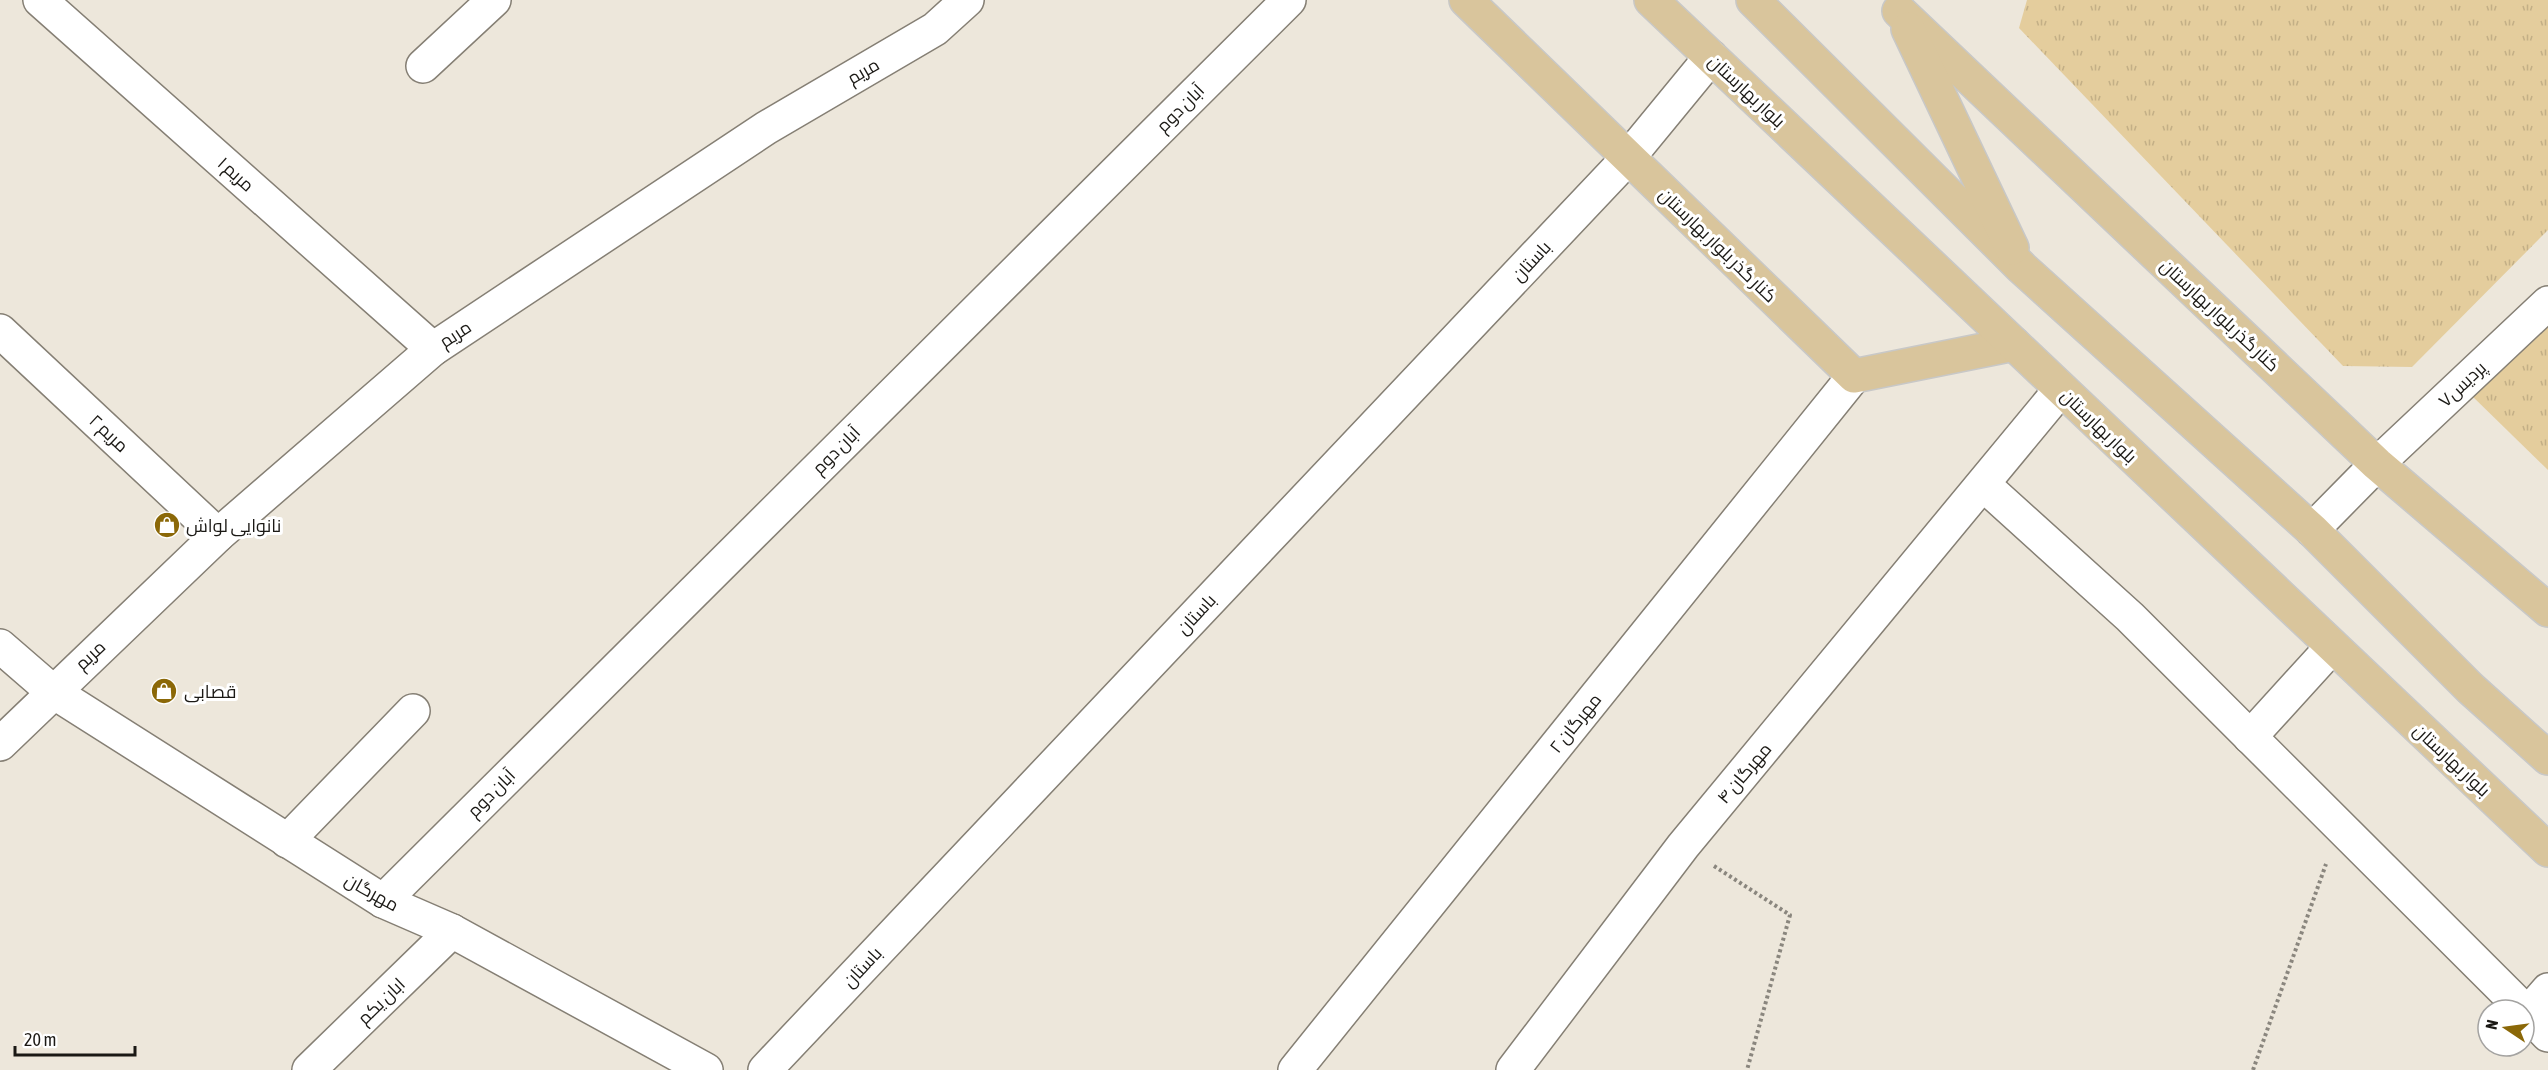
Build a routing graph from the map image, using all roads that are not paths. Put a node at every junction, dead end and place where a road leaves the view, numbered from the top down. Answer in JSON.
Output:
{"nodes":[{"id":1,"x":40,"y":0,"type":"edge"},
{"id":2,"x":494,"y":0,"type":"edge"},
{"id":3,"x":967,"y":0,"type":"edge"},
{"id":4,"x":1289,"y":0,"type":"edge"},
{"id":5,"x":1466,"y":0,"type":"edge"},
{"id":6,"x":1651,"y":0,"type":"edge"},
{"id":7,"x":1753,"y":0,"type":"edge"},
{"id":8,"x":1901,"y":4,"type":"edge"},
{"id":9,"x":1711,"y":57,"type":"junction"},
{"id":10,"x":423,"y":66,"type":"dead end"},
{"id":11,"x":1628,"y":158,"type":"junction"},
{"id":12,"x":2022,"y":268,"type":"junction"},
{"id":13,"x":2548,"y":303,"type":"edge"},
{"id":14,"x":0,"y":331,"type":"edge"},
{"id":15,"x":2014,"y":344,"type":"junction"},
{"id":16,"x":433,"y":349,"type":"junction"},
{"id":17,"x":1854,"y":376,"type":"junction"},
{"id":18,"x":2061,"y":389,"type":"junction"},
{"id":19,"x":2377,"y":464,"type":"junction"},
{"id":20,"x":1984,"y":484,"type":"junction"},
{"id":21,"x":2312,"y":530,"type":"junction"},
{"id":22,"x":218,"y":535,"type":"junction"},
{"id":23,"x":2548,"y":610,"type":"edge"},
{"id":24,"x":0,"y":646,"type":"edge"},
{"id":25,"x":2332,"y":647,"type":"junction"},
{"id":26,"x":52,"y":691,"type":"junction"},
{"id":27,"x":413,"y":711,"type":"dead end"},
{"id":28,"x":2250,"y":737,"type":"junction"},
{"id":29,"x":0,"y":744,"type":"edge"},
{"id":30,"x":2548,"y":758,"type":"edge"},
{"id":31,"x":287,"y":842,"type":"junction"},
{"id":32,"x":2548,"y":850,"type":"edge"},
{"id":33,"x":383,"y":901,"type":"junction"},
{"id":34,"x":452,"y":931,"type":"junction"},
{"id":35,"x":2519,"y":998,"type":"edge"},
{"id":36,"x":309,"y":1070,"type":"edge"},
{"id":37,"x":706,"y":1070,"type":"edge"},
{"id":38,"x":765,"y":1070,"type":"edge"},
{"id":39,"x":1295,"y":1070,"type":"edge"},
{"id":40,"x":1513,"y":1070,"type":"edge"}],
"edges":[{"from":1,"to":16,"type":"street","name":"مریم ۱"},
{"from":2,"to":10,"type":"street"},
{"from":3,"to":16,"type":"street","name":"مریم"},
{"from":4,"to":33,"type":"street","name":"آبان دوم"},
{"from":5,"to":11,"type":"main road","name":"کنار گذر بلوار بهارستان"},
{"from":6,"to":9,"type":"main road","name":"بلوار بهارستان"},
{"from":7,"to":12,"type":"main road"},
{"from":8,"to":12,"type":"main road","name":"کنار گذر بلوار بهارستان"},
{"from":8,"to":19,"type":"main road","name":"کنار گذر بلوار بهارستان"},
{"from":9,"to":11,"type":"street","name":"باستان"},
{"from":9,"to":15,"type":"main road","name":"بلوار بهارستان"},
{"from":11,"to":17,"type":"main road","name":"کنار گذر بلوار بهارستان"},
{"from":11,"to":38,"type":"street","name":"باستان"},
{"from":12,"to":21,"type":"main road"},
{"from":13,"to":19,"type":"street","name":"پردیس۷"},
{"from":14,"to":22,"type":"street","name":"مریم ۲"},
{"from":15,"to":17,"type":"main road"},
{"from":15,"to":18,"type":"main road","name":"بلوار بهارستان"},
{"from":16,"to":22,"type":"street","name":"مریم"},
{"from":17,"to":39,"type":"street","name":"مهرگان ۲"},
{"from":18,"to":20,"type":"street","name":"مهرگان ۴"},
{"from":18,"to":25,"type":"main road","name":"بلوار بهارستان"},
{"from":19,"to":21,"type":"street","name":"پردیس۷"},
{"from":19,"to":23,"type":"main road","name":"کنار گذر بلوار بهارستان"},
{"from":20,"to":28,"type":"street"},
{"from":20,"to":40,"type":"street","name":"مهرگان ۴"},
{"from":21,"to":30,"type":"main road"},
{"from":22,"to":26,"type":"street","name":"مریم"},
{"from":24,"to":26,"type":"street","name":"مهرگان"},
{"from":25,"to":28,"type":"street"},
{"from":25,"to":32,"type":"main road","name":"بلوار بهارستان"},
{"from":26,"to":29,"type":"street","name":"مریم"},
{"from":26,"to":31,"type":"street","name":"مهرگان"},
{"from":27,"to":31,"type":"street"},
{"from":28,"to":35,"type":"street"},
{"from":31,"to":33,"type":"street","name":"مهرگان"},
{"from":33,"to":34,"type":"street","name":"مهرگان"},
{"from":34,"to":36,"type":"street","name":"ابان یکم"},
{"from":34,"to":37,"type":"street","name":"مهرگان"}]}
